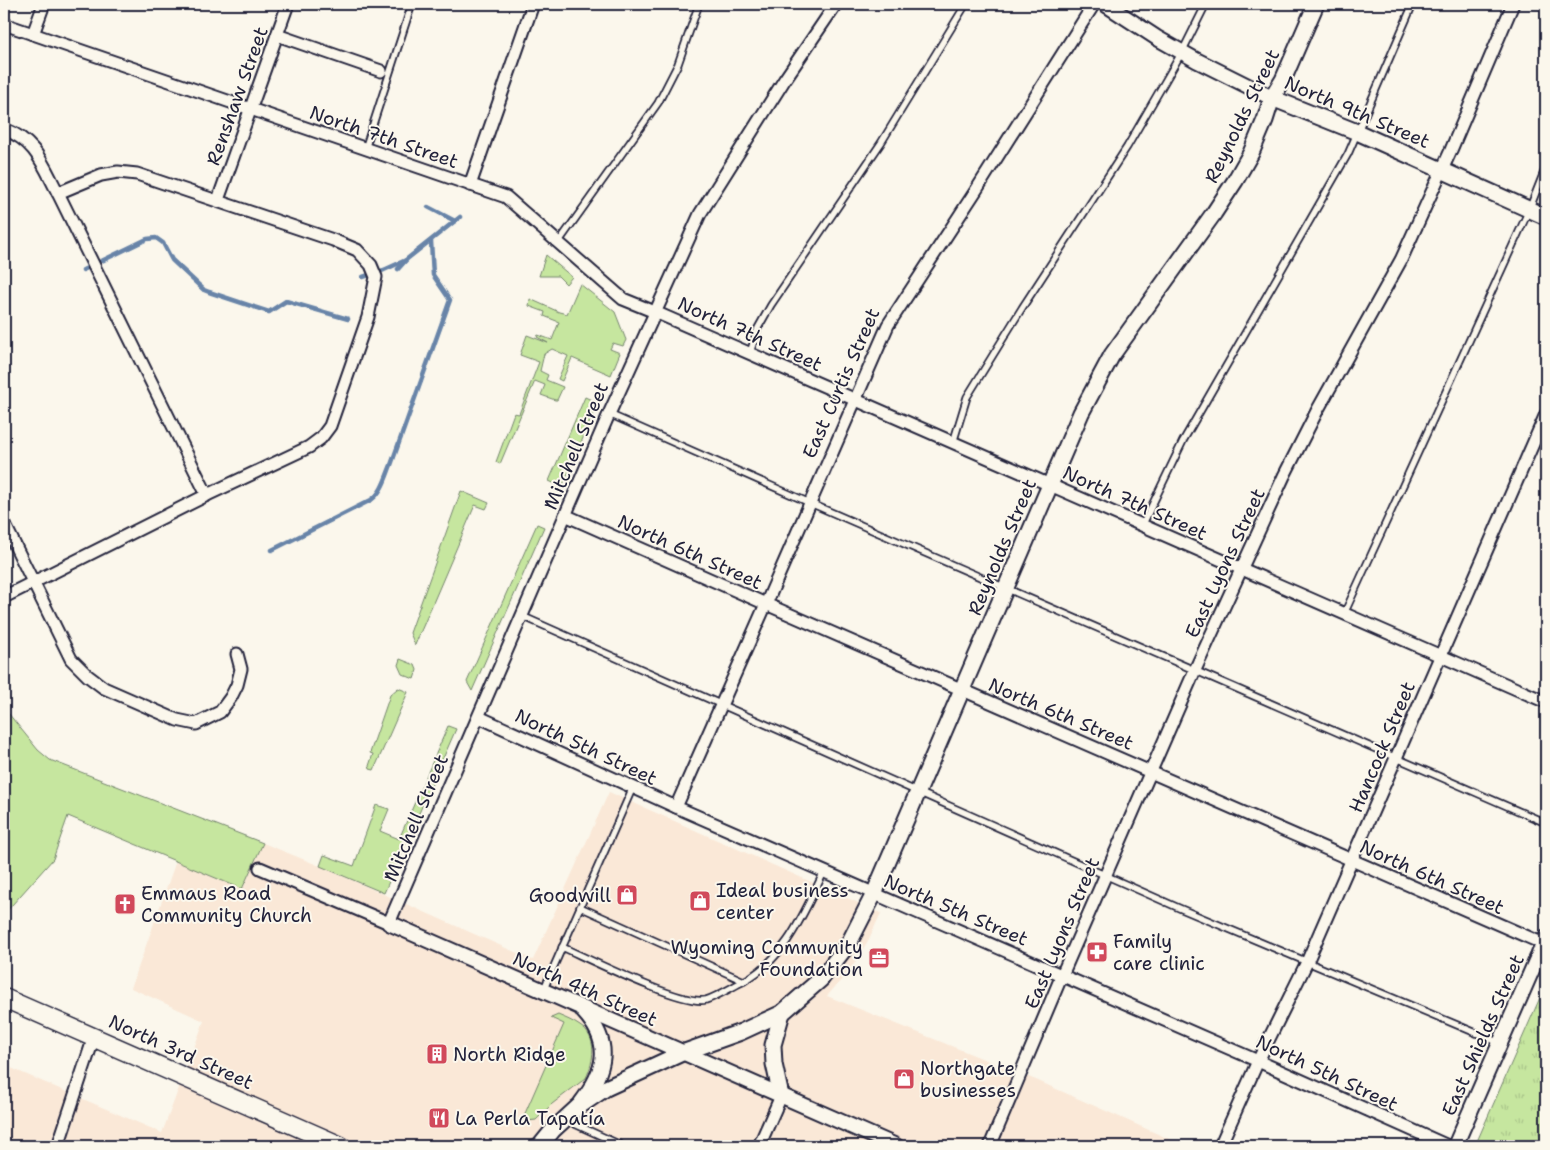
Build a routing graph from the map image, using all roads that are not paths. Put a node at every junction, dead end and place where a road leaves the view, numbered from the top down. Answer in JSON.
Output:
{"nodes":[{"id":1,"x":44,"y":4,"type":"edge"},
{"id":2,"x":288,"y":4,"type":"edge"},
{"id":3,"x":412,"y":4,"type":"edge"},
{"id":4,"x":533,"y":4,"type":"edge"},
{"id":5,"x":699,"y":4,"type":"edge"},
{"id":6,"x":836,"y":4,"type":"edge"},
{"id":7,"x":966,"y":4,"type":"edge"},
{"id":8,"x":1094,"y":4,"type":"edge"},
{"id":9,"x":1105,"y":4,"type":"edge"},
{"id":10,"x":1206,"y":4,"type":"edge"},
{"id":11,"x":1316,"y":4,"type":"edge"},
{"id":12,"x":1413,"y":4,"type":"edge"},
{"id":13,"x":1514,"y":4,"type":"edge"},
{"id":14,"x":4,"y":24,"type":"edge"},
{"id":15,"x":33,"y":34,"type":"junction"},
{"id":16,"x":277,"y":35,"type":"junction"},
{"id":17,"x":1182,"y":52,"type":"junction"},
{"id":18,"x":381,"y":71,"type":"dead end"},
{"id":19,"x":1272,"y":98,"type":"junction"},
{"id":20,"x":251,"y":109,"type":"junction"},
{"id":21,"x":4,"y":129,"type":"edge"},
{"id":22,"x":1358,"y":132,"type":"junction"},
{"id":23,"x":365,"y":149,"type":"junction"},
{"id":24,"x":1546,"y":167,"type":"edge"},
{"id":25,"x":1442,"y":170,"type":"junction"},
{"id":26,"x":470,"y":185,"type":"junction"},
{"id":27,"x":58,"y":193,"type":"junction"},
{"id":28,"x":218,"y":200,"type":"junction"},
{"id":29,"x":1529,"y":210,"type":"junction"},
{"id":30,"x":1546,"y":217,"type":"edge"},
{"id":31,"x":558,"y":243,"type":"junction"},
{"id":32,"x":655,"y":312,"type":"junction"},
{"id":33,"x":750,"y":353,"type":"junction"},
{"id":34,"x":854,"y":400,"type":"junction"},
{"id":35,"x":609,"y":414,"type":"junction"},
{"id":36,"x":1546,"y":414,"type":"edge"},
{"id":37,"x":952,"y":443,"type":"junction"},
{"id":38,"x":1050,"y":485,"type":"junction"},
{"id":39,"x":207,"y":495,"type":"junction"},
{"id":40,"x":810,"y":503,"type":"junction"},
{"id":41,"x":566,"y":515,"type":"junction"},
{"id":42,"x":4,"y":523,"type":"edge"},
{"id":43,"x":1142,"y":526,"type":"junction"},
{"id":44,"x":1242,"y":568,"type":"junction"},
{"id":45,"x":33,"y":583,"type":"junction"},
{"id":46,"x":1006,"y":588,"type":"junction"},
{"id":47,"x":4,"y":597,"type":"edge"},
{"id":48,"x":766,"y":604,"type":"junction"},
{"id":49,"x":1344,"y":614,"type":"junction"},
{"id":50,"x":522,"y":616,"type":"junction"},
{"id":51,"x":237,"y":654,"type":"dead end"},
{"id":52,"x":1440,"y":656,"type":"junction"},
{"id":53,"x":1195,"y":670,"type":"junction"},
{"id":54,"x":962,"y":690,"type":"junction"},
{"id":55,"x":1546,"y":702,"type":"edge"},
{"id":56,"x":721,"y":706,"type":"junction"},
{"id":57,"x":479,"y":717,"type":"junction"},
{"id":58,"x":1396,"y":758,"type":"junction"},
{"id":59,"x":1151,"y":772,"type":"junction"},
{"id":60,"x":633,"y":787,"type":"junction"},
{"id":61,"x":916,"y":792,"type":"junction"},
{"id":62,"x":676,"y":807,"type":"junction"},
{"id":63,"x":1546,"y":823,"type":"edge"},
{"id":64,"x":1352,"y":860,"type":"junction"},
{"id":65,"x":260,"y":868,"type":"dead end"},
{"id":66,"x":824,"y":872,"type":"junction"},
{"id":67,"x":1106,"y":875,"type":"junction"},
{"id":68,"x":874,"y":894,"type":"junction"},
{"id":69,"x":580,"y":907,"type":"junction"},
{"id":70,"x":389,"y":923,"type":"junction"},
{"id":71,"x":1545,"y":941,"type":"edge"},
{"id":72,"x":562,"y":947,"type":"junction"},
{"id":73,"x":1307,"y":962,"type":"junction"},
{"id":74,"x":1062,"y":975,"type":"junction"},
{"id":75,"x":744,"y":981,"type":"junction"},
{"id":76,"x":543,"y":991,"type":"junction"},
{"id":77,"x":4,"y":998,"type":"edge"},
{"id":78,"x":579,"y":1007,"type":"junction"},
{"id":79,"x":782,"y":1013,"type":"junction"},
{"id":80,"x":94,"y":1037,"type":"junction"},
{"id":81,"x":1500,"y":1043,"type":"junction"},
{"id":82,"x":682,"y":1053,"type":"junction"},
{"id":83,"x":1258,"y":1061,"type":"junction"},
{"id":84,"x":782,"y":1096,"type":"junction"},
{"id":85,"x":578,"y":1107,"type":"junction"},
{"id":86,"x":564,"y":1119,"type":"junction"},
{"id":87,"x":58,"y":1146,"type":"edge"},
{"id":88,"x":341,"y":1146,"type":"edge"},
{"id":89,"x":540,"y":1146,"type":"edge"},
{"id":90,"x":623,"y":1146,"type":"edge"},
{"id":91,"x":759,"y":1146,"type":"edge"},
{"id":92,"x":896,"y":1146,"type":"edge"},
{"id":93,"x":990,"y":1146,"type":"edge"},
{"id":94,"x":1220,"y":1146,"type":"edge"},
{"id":95,"x":1448,"y":1146,"type":"edge"},
{"id":96,"x":1455,"y":1146,"type":"edge"}],
"edges":[{"from":1,"to":15,"type":"street"},
{"from":2,"to":16,"type":"street","name":"Renshaw Street"},
{"from":3,"to":23,"type":"lane"},
{"from":4,"to":26,"type":"street"},
{"from":5,"to":31,"type":"lane"},
{"from":6,"to":32,"type":"street","name":"Mitchell Street"},
{"from":7,"to":33,"type":"lane"},
{"from":8,"to":34,"type":"street","name":"East Curtis Street"},
{"from":9,"to":17,"type":"street","name":"North 9th Street"},
{"from":10,"to":17,"type":"lane"},
{"from":11,"to":19,"type":"main road","name":"Reynolds Street"},
{"from":12,"to":22,"type":"lane"},
{"from":13,"to":25,"type":"street","name":"East Lyons Street"},
{"from":14,"to":15,"type":"street","name":"North 7th Street"},
{"from":15,"to":20,"type":"street","name":"North 7th Street"},
{"from":16,"to":18,"type":"street"},
{"from":16,"to":20,"type":"street","name":"Renshaw Street"},
{"from":17,"to":19,"type":"street","name":"North 9th Street"},
{"from":17,"to":37,"type":"lane"},
{"from":19,"to":22,"type":"main road","name":"North 9th Street"},
{"from":19,"to":38,"type":"main road","name":"Reynolds Street"},
{"from":20,"to":23,"type":"street","name":"North 7th Street"},
{"from":20,"to":28,"type":"street","name":"Renshaw Street"},
{"from":21,"to":27,"type":"street"},
{"from":22,"to":25,"type":"main road","name":"North 9th Street"},
{"from":22,"to":43,"type":"lane"},
{"from":23,"to":26,"type":"street","name":"North 7th Street"},
{"from":24,"to":29,"type":"lane"},
{"from":25,"to":29,"type":"main road","name":"North 9th Street"},
{"from":25,"to":44,"type":"street","name":"East Lyons Street"},
{"from":26,"to":31,"type":"street","name":"North 7th Street"},
{"from":27,"to":28,"type":"street"},
{"from":27,"to":39,"type":"street"},
{"from":28,"to":39,"type":"street"},
{"from":29,"to":30,"type":"main road","name":"North 9th Street"},
{"from":29,"to":49,"type":"lane"},
{"from":31,"to":32,"type":"street","name":"North 7th Street"},
{"from":32,"to":33,"type":"street","name":"North 7th Street"},
{"from":32,"to":35,"type":"street","name":"Mitchell Street"},
{"from":33,"to":34,"type":"street","name":"North 7th Street"},
{"from":34,"to":37,"type":"street","name":"North 7th Street"},
{"from":34,"to":40,"type":"street","name":"East Curtis Street"},
{"from":35,"to":40,"type":"lane"},
{"from":35,"to":41,"type":"street","name":"Mitchell Street"},
{"from":36,"to":52,"type":"street","name":"Hancock Street"},
{"from":37,"to":38,"type":"street","name":"North 7th Street"},
{"from":38,"to":43,"type":"street","name":"North 7th Street"},
{"from":38,"to":46,"type":"main road","name":"Reynolds Street"},
{"from":39,"to":45,"type":"street"},
{"from":40,"to":46,"type":"lane"},
{"from":40,"to":48,"type":"street","name":"East Curtis Street"},
{"from":41,"to":48,"type":"street","name":"North 6th Street"},
{"from":41,"to":50,"type":"street","name":"Mitchell Street"},
{"from":42,"to":45,"type":"street"},
{"from":43,"to":44,"type":"street","name":"North 7th Street"},
{"from":44,"to":49,"type":"street","name":"North 7th Street"},
{"from":44,"to":53,"type":"street","name":"East Lyons Street"},
{"from":45,"to":47,"type":"street"},
{"from":45,"to":51,"type":"street"},
{"from":46,"to":53,"type":"lane"},
{"from":46,"to":54,"type":"main road","name":"Reynolds Street"},
{"from":48,"to":54,"type":"street","name":"North 6th Street"},
{"from":48,"to":56,"type":"street","name":"East Curtis Street"},
{"from":49,"to":52,"type":"street","name":"North 7th Street"},
{"from":50,"to":56,"type":"lane"},
{"from":50,"to":57,"type":"street","name":"Mitchell Street"},
{"from":52,"to":55,"type":"street","name":"North 7th Street"},
{"from":52,"to":58,"type":"street","name":"Hancock Street"},
{"from":53,"to":58,"type":"lane"},
{"from":53,"to":59,"type":"street","name":"East Lyons Street"},
{"from":54,"to":59,"type":"street","name":"North 6th Street"},
{"from":54,"to":61,"type":"main road","name":"Reynolds Street"},
{"from":56,"to":61,"type":"lane"},
{"from":56,"to":62,"type":"street","name":"East Curtis Street"},
{"from":57,"to":60,"type":"street","name":"North 5th Street"},
{"from":57,"to":70,"type":"street","name":"Mitchell Street"},
{"from":58,"to":63,"type":"lane"},
{"from":58,"to":64,"type":"street","name":"Hancock Street"},
{"from":59,"to":64,"type":"street","name":"North 6th Street"},
{"from":59,"to":67,"type":"street","name":"East Lyons Street"},
{"from":60,"to":62,"type":"street","name":"North 5th Street"},
{"from":60,"to":69,"type":"lane"},
{"from":61,"to":67,"type":"lane"},
{"from":61,"to":68,"type":"main road","name":"Reynolds Street"},
{"from":62,"to":66,"type":"street","name":"North 5th Street"},
{"from":64,"to":71,"type":"street","name":"North 6th Street"},
{"from":64,"to":73,"type":"street","name":"Hancock Street"},
{"from":65,"to":70,"type":"street","name":"North 4th Street"},
{"from":66,"to":68,"type":"street","name":"North 5th Street"},
{"from":66,"to":75,"type":"lane"},
{"from":67,"to":73,"type":"lane"},
{"from":67,"to":74,"type":"street","name":"East Lyons Street"},
{"from":68,"to":74,"type":"street","name":"North 5th Street"},
{"from":68,"to":79,"type":"main road","name":"Reynolds Street"},
{"from":69,"to":72,"type":"lane"},
{"from":69,"to":75,"type":"lane"},
{"from":70,"to":76,"type":"street","name":"North 4th Street"},
{"from":71,"to":81,"type":"street","name":"East Shields Street"},
{"from":72,"to":75,"type":"lane"},
{"from":72,"to":76,"type":"lane"},
{"from":73,"to":81,"type":"lane"},
{"from":73,"to":83,"type":"street","name":"Hancock Street"},
{"from":74,"to":83,"type":"street","name":"North 5th Street"},
{"from":74,"to":93,"type":"street","name":"East Lyons Street"},
{"from":76,"to":78,"type":"street","name":"North 4th Street"},
{"from":77,"to":80,"type":"main road","name":"North 3rd Street"},
{"from":78,"to":82,"type":"street","name":"North 4th Street"},
{"from":78,"to":85,"type":"street"},
{"from":79,"to":82,"type":"main road","name":"Reynolds Street"},
{"from":79,"to":84,"type":"main road"},
{"from":80,"to":87,"type":"street"},
{"from":80,"to":88,"type":"main road","name":"North 3rd Street"},
{"from":81,"to":96,"type":"street","name":"East Shields Street"},
{"from":82,"to":84,"type":"street","name":"North 4th Street"},
{"from":82,"to":85,"type":"main road"},
{"from":83,"to":94,"type":"street","name":"Hancock Street"},
{"from":83,"to":95,"type":"street","name":"North 5th Street"},
{"from":84,"to":91,"type":"street"},
{"from":84,"to":92,"type":"street","name":"North 4th Street"},
{"from":85,"to":86,"type":"main road"},
{"from":86,"to":89,"type":"main road"},
{"from":86,"to":90,"type":"lane"}]}
